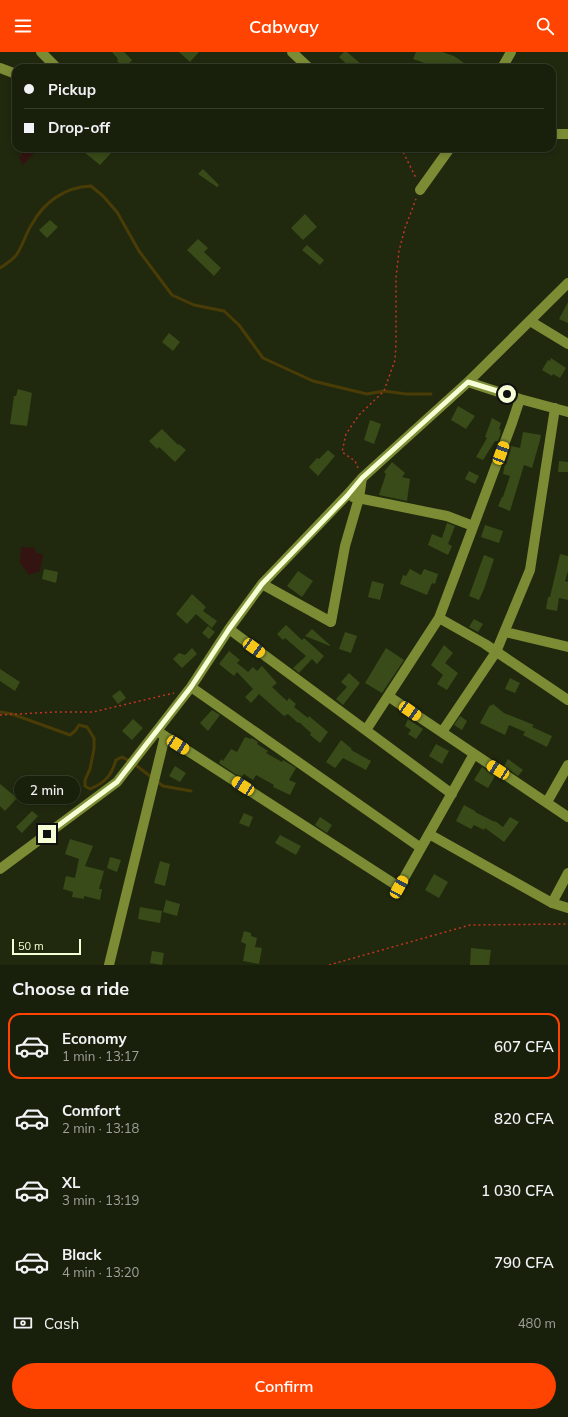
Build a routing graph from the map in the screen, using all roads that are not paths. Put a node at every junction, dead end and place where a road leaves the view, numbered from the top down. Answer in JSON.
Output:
{"nodes":[{"id":1,"x":41,"y":52,"type":"edge"},
{"id":2,"x":292,"y":52,"type":"edge"},
{"id":3,"x":511,"y":52,"type":"edge"},
{"id":4,"x":53,"y":64,"type":"edge"},
{"id":5,"x":305,"y":64,"type":"edge"},
{"id":6,"x":504,"y":64,"type":"edge"},
{"id":7,"x":0,"y":68,"type":"edge"},
{"id":8,"x":12,"y":72,"type":"edge"},
{"id":9,"x":556,"y":134,"type":"edge"},
{"id":10,"x":568,"y":134,"type":"edge"},
{"id":11,"x":447,"y":152,"type":"edge"},
{"id":12,"x":420,"y":190,"type":"road end"},
{"id":13,"x":568,"y":283,"type":"edge"},
{"id":14,"x":564,"y":293,"type":"edge"},
{"id":15,"x":530,"y":321,"type":"junction"},
{"id":16,"x":568,"y":344,"type":"edge"},
{"id":17,"x":468,"y":382,"type":"junction"},
{"id":18,"x":520,"y":399,"type":"junction"},
{"id":19,"x":555,"y":408,"type":"junction"},
{"id":20,"x":568,"y":412,"type":"edge"},
{"id":21,"x":362,"y":478,"type":"junction"},
{"id":22,"x":347,"y":496,"type":"junction"},
{"id":23,"x":359,"y":498,"type":"junction"},
{"id":24,"x":473,"y":526,"type":"junction"},
{"id":25,"x":262,"y":584,"type":"junction"},
{"id":26,"x":439,"y":618,"type":"junction"},
{"id":27,"x":229,"y":629,"type":"junction"},
{"id":28,"x":505,"y":632,"type":"junction"},
{"id":29,"x":568,"y":648,"type":"edge"},
{"id":30,"x":496,"y":652,"type":"junction"},
{"id":31,"x":191,"y":687,"type":"junction"},
{"id":32,"x":388,"y":696,"type":"junction"},
{"id":33,"x":568,"y":700,"type":"edge"},
{"id":34,"x":366,"y":730,"type":"junction"},
{"id":35,"x":442,"y":732,"type":"junction"},
{"id":36,"x":161,"y":734,"type":"junction"},
{"id":37,"x":474,"y":754,"type":"junction"},
{"id":38,"x":568,"y":765,"type":"edge"},
{"id":39,"x":452,"y":794,"type":"junction"},
{"id":40,"x":547,"y":802,"type":"junction"},
{"id":41,"x":568,"y":817,"type":"edge"},
{"id":42,"x":429,"y":834,"type":"junction"},
{"id":43,"x":421,"y":848,"type":"junction"},
{"id":44,"x":0,"y":869,"type":"edge"},
{"id":45,"x":568,"y":873,"type":"edge"},
{"id":46,"x":552,"y":903,"type":"junction"},
{"id":47,"x":568,"y":908,"type":"edge"},
{"id":48,"x":109,"y":965,"type":"edge"}],
"edges":[{"from":1,"to":4,"type":"street"},
{"from":2,"to":5,"type":"street"},
{"from":3,"to":6,"type":"street"},
{"from":7,"to":8,"type":"street"},
{"from":9,"to":10,"type":"street"},
{"from":11,"to":12,"type":"street"},
{"from":13,"to":14,"type":"street"},
{"from":14,"to":15,"type":"street"},
{"from":15,"to":16,"type":"street"},
{"from":15,"to":17,"type":"street"},
{"from":17,"to":18,"type":"street"},
{"from":17,"to":21,"type":"street"},
{"from":18,"to":19,"type":"street"},
{"from":18,"to":24,"type":"street"},
{"from":19,"to":20,"type":"street"},
{"from":19,"to":28,"type":"street"},
{"from":21,"to":22,"type":"street"},
{"from":21,"to":23,"type":"street"},
{"from":22,"to":23,"type":"street"},
{"from":22,"to":25,"type":"street"},
{"from":23,"to":24,"type":"street"},
{"from":23,"to":25,"type":"street"},
{"from":24,"to":26,"type":"street"},
{"from":25,"to":27,"type":"street"},
{"from":26,"to":30,"type":"street"},
{"from":26,"to":32,"type":"street"},
{"from":27,"to":31,"type":"street"},
{"from":27,"to":34,"type":"street"},
{"from":28,"to":29,"type":"street"},
{"from":28,"to":30,"type":"street"},
{"from":30,"to":33,"type":"street"},
{"from":30,"to":35,"type":"street"},
{"from":31,"to":36,"type":"street"},
{"from":31,"to":43,"type":"street"},
{"from":32,"to":34,"type":"street"},
{"from":32,"to":35,"type":"street"},
{"from":34,"to":39,"type":"street"},
{"from":35,"to":37,"type":"street"},
{"from":36,"to":43,"type":"street"},
{"from":36,"to":44,"type":"street"},
{"from":36,"to":48,"type":"street"},
{"from":37,"to":39,"type":"street"},
{"from":37,"to":40,"type":"street"},
{"from":38,"to":40,"type":"street"},
{"from":39,"to":42,"type":"street"},
{"from":40,"to":41,"type":"street"},
{"from":42,"to":43,"type":"street"},
{"from":42,"to":46,"type":"street"},
{"from":45,"to":46,"type":"street"},
{"from":46,"to":47,"type":"street"}]}
